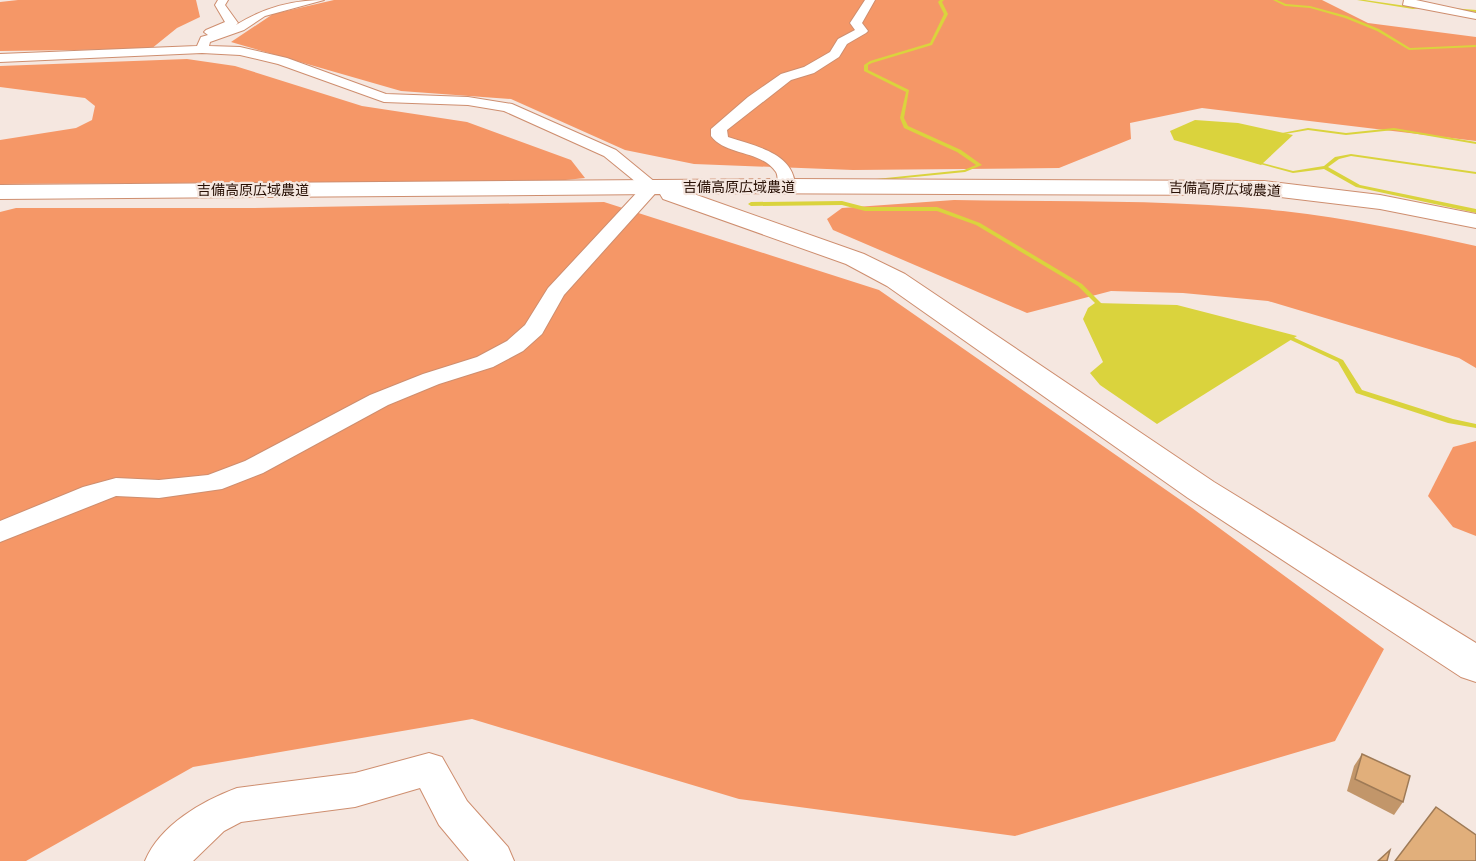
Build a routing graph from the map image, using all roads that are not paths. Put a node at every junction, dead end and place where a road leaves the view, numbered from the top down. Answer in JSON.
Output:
{"nodes":[{"id":1,"x":223,"y":0,"type":"edge"},
{"id":2,"x":320,"y":0,"type":"edge"},
{"id":3,"x":870,"y":0,"type":"edge"},
{"id":4,"x":1411,"y":0,"type":"edge"},
{"id":5,"x":1442,"y":0,"type":"edge"},
{"id":6,"x":1465,"y":1,"type":"edge"},
{"id":7,"x":1476,"y":16,"type":"edge"},
{"id":8,"x":202,"y":49,"type":"junction"},
{"id":9,"x":0,"y":58,"type":"edge"},
{"id":10,"x":786,"y":186,"type":"junction"},
{"id":11,"x":652,"y":187,"type":"junction"},
{"id":12,"x":0,"y":192,"type":"edge"},
{"id":13,"x":1476,"y":221,"type":"edge"},
{"id":14,"x":0,"y":532,"type":"edge"},
{"id":15,"x":1476,"y":665,"type":"edge"},
{"id":16,"x":165,"y":861,"type":"edge"},
{"id":17,"x":494,"y":861,"type":"edge"}],
"edges":[{"from":1,"to":8,"type":"street"},
{"from":2,"to":8,"type":"street"},
{"from":3,"to":10,"type":"street"},
{"from":4,"to":7,"type":"street"},
{"from":5,"to":6,"type":"street"},
{"from":8,"to":9,"type":"street"},
{"from":8,"to":11,"type":"street"},
{"from":10,"to":11,"type":"street","name":"吉備高原広域農道"},
{"from":10,"to":13,"type":"street","name":"吉備高原広域農道"},
{"from":11,"to":12,"type":"street","name":"吉備高原広域農道"},
{"from":11,"to":14,"type":"street"},
{"from":11,"to":15,"type":"street"},
{"from":16,"to":17,"type":"street"}]}
